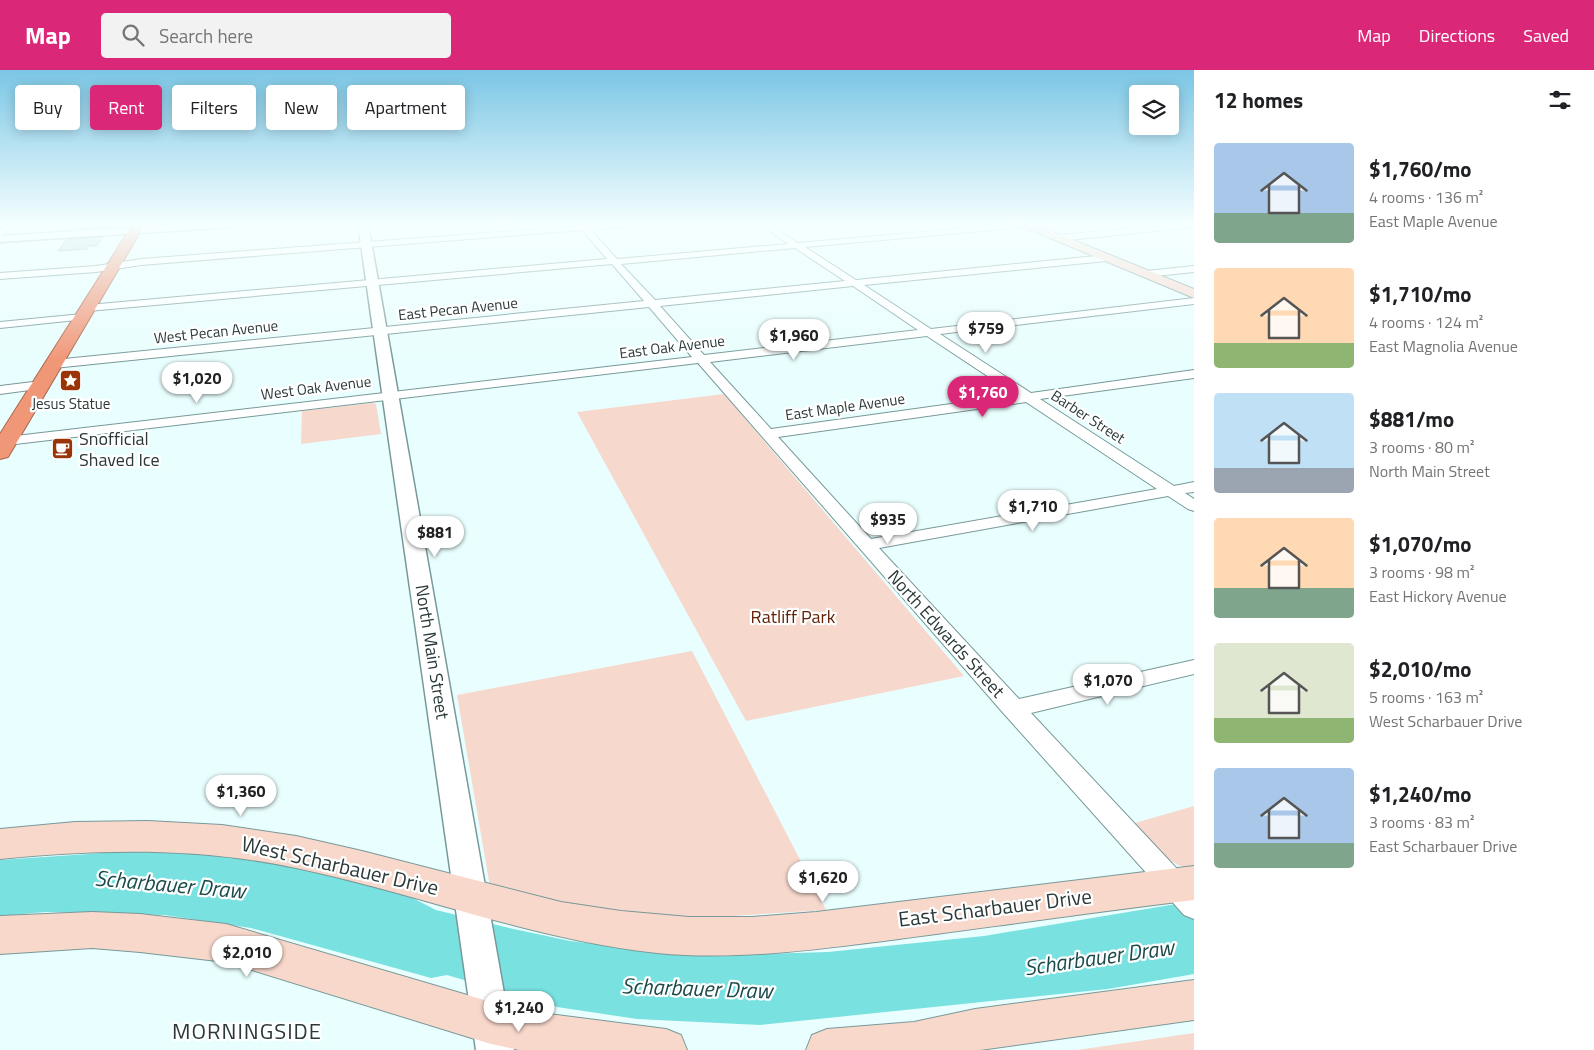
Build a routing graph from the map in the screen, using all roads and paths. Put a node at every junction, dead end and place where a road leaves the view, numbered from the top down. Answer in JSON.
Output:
{"nodes":[{"id":1,"x":71,"y":270,"type":"edge"},
{"id":2,"x":111,"y":270,"type":"edge"},
{"id":3,"x":371,"y":270,"type":"edge"},
{"id":4,"x":527,"y":270,"type":"edge"},
{"id":5,"x":623,"y":270,"type":"edge"},
{"id":6,"x":833,"y":270,"type":"edge"},
{"id":7,"x":993,"y":270,"type":"edge"},
{"id":8,"x":1135,"y":270,"type":"edge"},
{"id":9,"x":1187,"y":270,"type":"edge"},
{"id":10,"x":1146,"y":274,"type":"junction"},
{"id":11,"x":0,"y":276,"type":"edge"},
{"id":12,"x":373,"y":283,"type":"junction"},
{"id":13,"x":855,"y":284,"type":"junction"},
{"id":14,"x":1194,"y":294,"type":"edge"},
{"id":15,"x":1194,"y":301,"type":"edge"},
{"id":16,"x":654,"y":304,"type":"junction"},
{"id":17,"x":85,"y":313,"type":"junction"},
{"id":18,"x":0,"y":325,"type":"edge"},
{"id":19,"x":380,"y":332,"type":"junction"},
{"id":20,"x":928,"y":332,"type":"junction"},
{"id":21,"x":703,"y":359,"type":"junction"},
{"id":22,"x":54,"y":364,"type":"junction"},
{"id":23,"x":1194,"y":374,"type":"edge"},
{"id":24,"x":41,"y":385,"type":"junction"},
{"id":25,"x":0,"y":390,"type":"edge"},
{"id":26,"x":391,"y":395,"type":"junction"},
{"id":27,"x":1029,"y":398,"type":"junction"},
{"id":28,"x":767,"y":434,"type":"junction"},
{"id":29,"x":4,"y":446,"type":"edge"},
{"id":30,"x":1194,"y":488,"type":"edge"},
{"id":31,"x":1171,"y":491,"type":"junction"},
{"id":32,"x":1194,"y":506,"type":"edge"},
{"id":33,"x":867,"y":546,"type":"junction"},
{"id":34,"x":1194,"y":667,"type":"edge"},
{"id":35,"x":1013,"y":709,"type":"junction"},
{"id":36,"x":0,"y":844,"type":"edge"},
{"id":37,"x":1188,"y":891,"type":"edge"},
{"id":38,"x":471,"y":897,"type":"junction"},
{"id":39,"x":0,"y":935,"type":"edge"},
{"id":40,"x":1194,"y":1000,"type":"edge"},
{"id":41,"x":493,"y":1037,"type":"edge"},
{"id":42,"x":666,"y":1050,"type":"edge"},
{"id":43,"x":827,"y":1050,"type":"edge"}],
"edges":[{"from":1,"to":11,"type":"street"},
{"from":2,"to":17,"type":"highway"},
{"from":3,"to":12,"type":"street","name":"North Main Street"},
{"from":4,"to":12,"type":"street"},
{"from":5,"to":16,"type":"street","name":"North Edwards Street"},
{"from":6,"to":13,"type":"street","name":"Barber Street"},
{"from":7,"to":13,"type":"street","name":"East Pecan Avenue"},
{"from":8,"to":10,"type":"main road"},
{"from":9,"to":10,"type":"street"},
{"from":10,"to":14,"type":"main road"},
{"from":12,"to":17,"type":"street"},
{"from":12,"to":19,"type":"street","name":"North Main Street"},
{"from":13,"to":16,"type":"street","name":"East Pecan Avenue"},
{"from":13,"to":20,"type":"street","name":"Barber Street"},
{"from":15,"to":20,"type":"street","name":"East Oak Avenue"},
{"from":16,"to":19,"type":"street","name":"East Pecan Avenue"},
{"from":16,"to":21,"type":"street","name":"North Edwards Street"},
{"from":17,"to":18,"type":"street"},
{"from":17,"to":22,"type":"highway"},
{"from":19,"to":22,"type":"street","name":"West Pecan Avenue"},
{"from":19,"to":26,"type":"street","name":"North Main Street"},
{"from":20,"to":21,"type":"street","name":"East Oak Avenue"},
{"from":20,"to":27,"type":"street","name":"Barber Street"},
{"from":21,"to":26,"type":"street","name":"East Oak Avenue"},
{"from":21,"to":28,"type":"street","name":"North Edwards Street"},
{"from":22,"to":24,"type":"highway"},
{"from":23,"to":27,"type":"street","name":"East Maple Avenue"},
{"from":24,"to":25,"type":"street"},
{"from":24,"to":29,"type":"highway"},
{"from":26,"to":29,"type":"street","name":"West Oak Avenue"},
{"from":26,"to":38,"type":"street","name":"North Main Street"},
{"from":27,"to":28,"type":"street","name":"East Maple Avenue"},
{"from":27,"to":31,"type":"street","name":"Barber Street"},
{"from":28,"to":33,"type":"street","name":"North Edwards Street"},
{"from":30,"to":31,"type":"street"},
{"from":31,"to":32,"type":"street","name":"Barber Street"},
{"from":31,"to":33,"type":"street"},
{"from":33,"to":35,"type":"street","name":"North Edwards Street"},
{"from":34,"to":35,"type":"street"},
{"from":35,"to":37,"type":"street","name":"North Edwards Street"},
{"from":36,"to":38,"type":"main road","name":"West Scharbauer Drive"},
{"from":37,"to":38,"type":"main road","name":"East Scharbauer Drive"},
{"from":38,"to":41,"type":"street","name":"North Main Street"},
{"from":39,"to":41,"type":"main road"},
{"from":40,"to":43,"type":"main road"},
{"from":41,"to":42,"type":"main road"}]}
